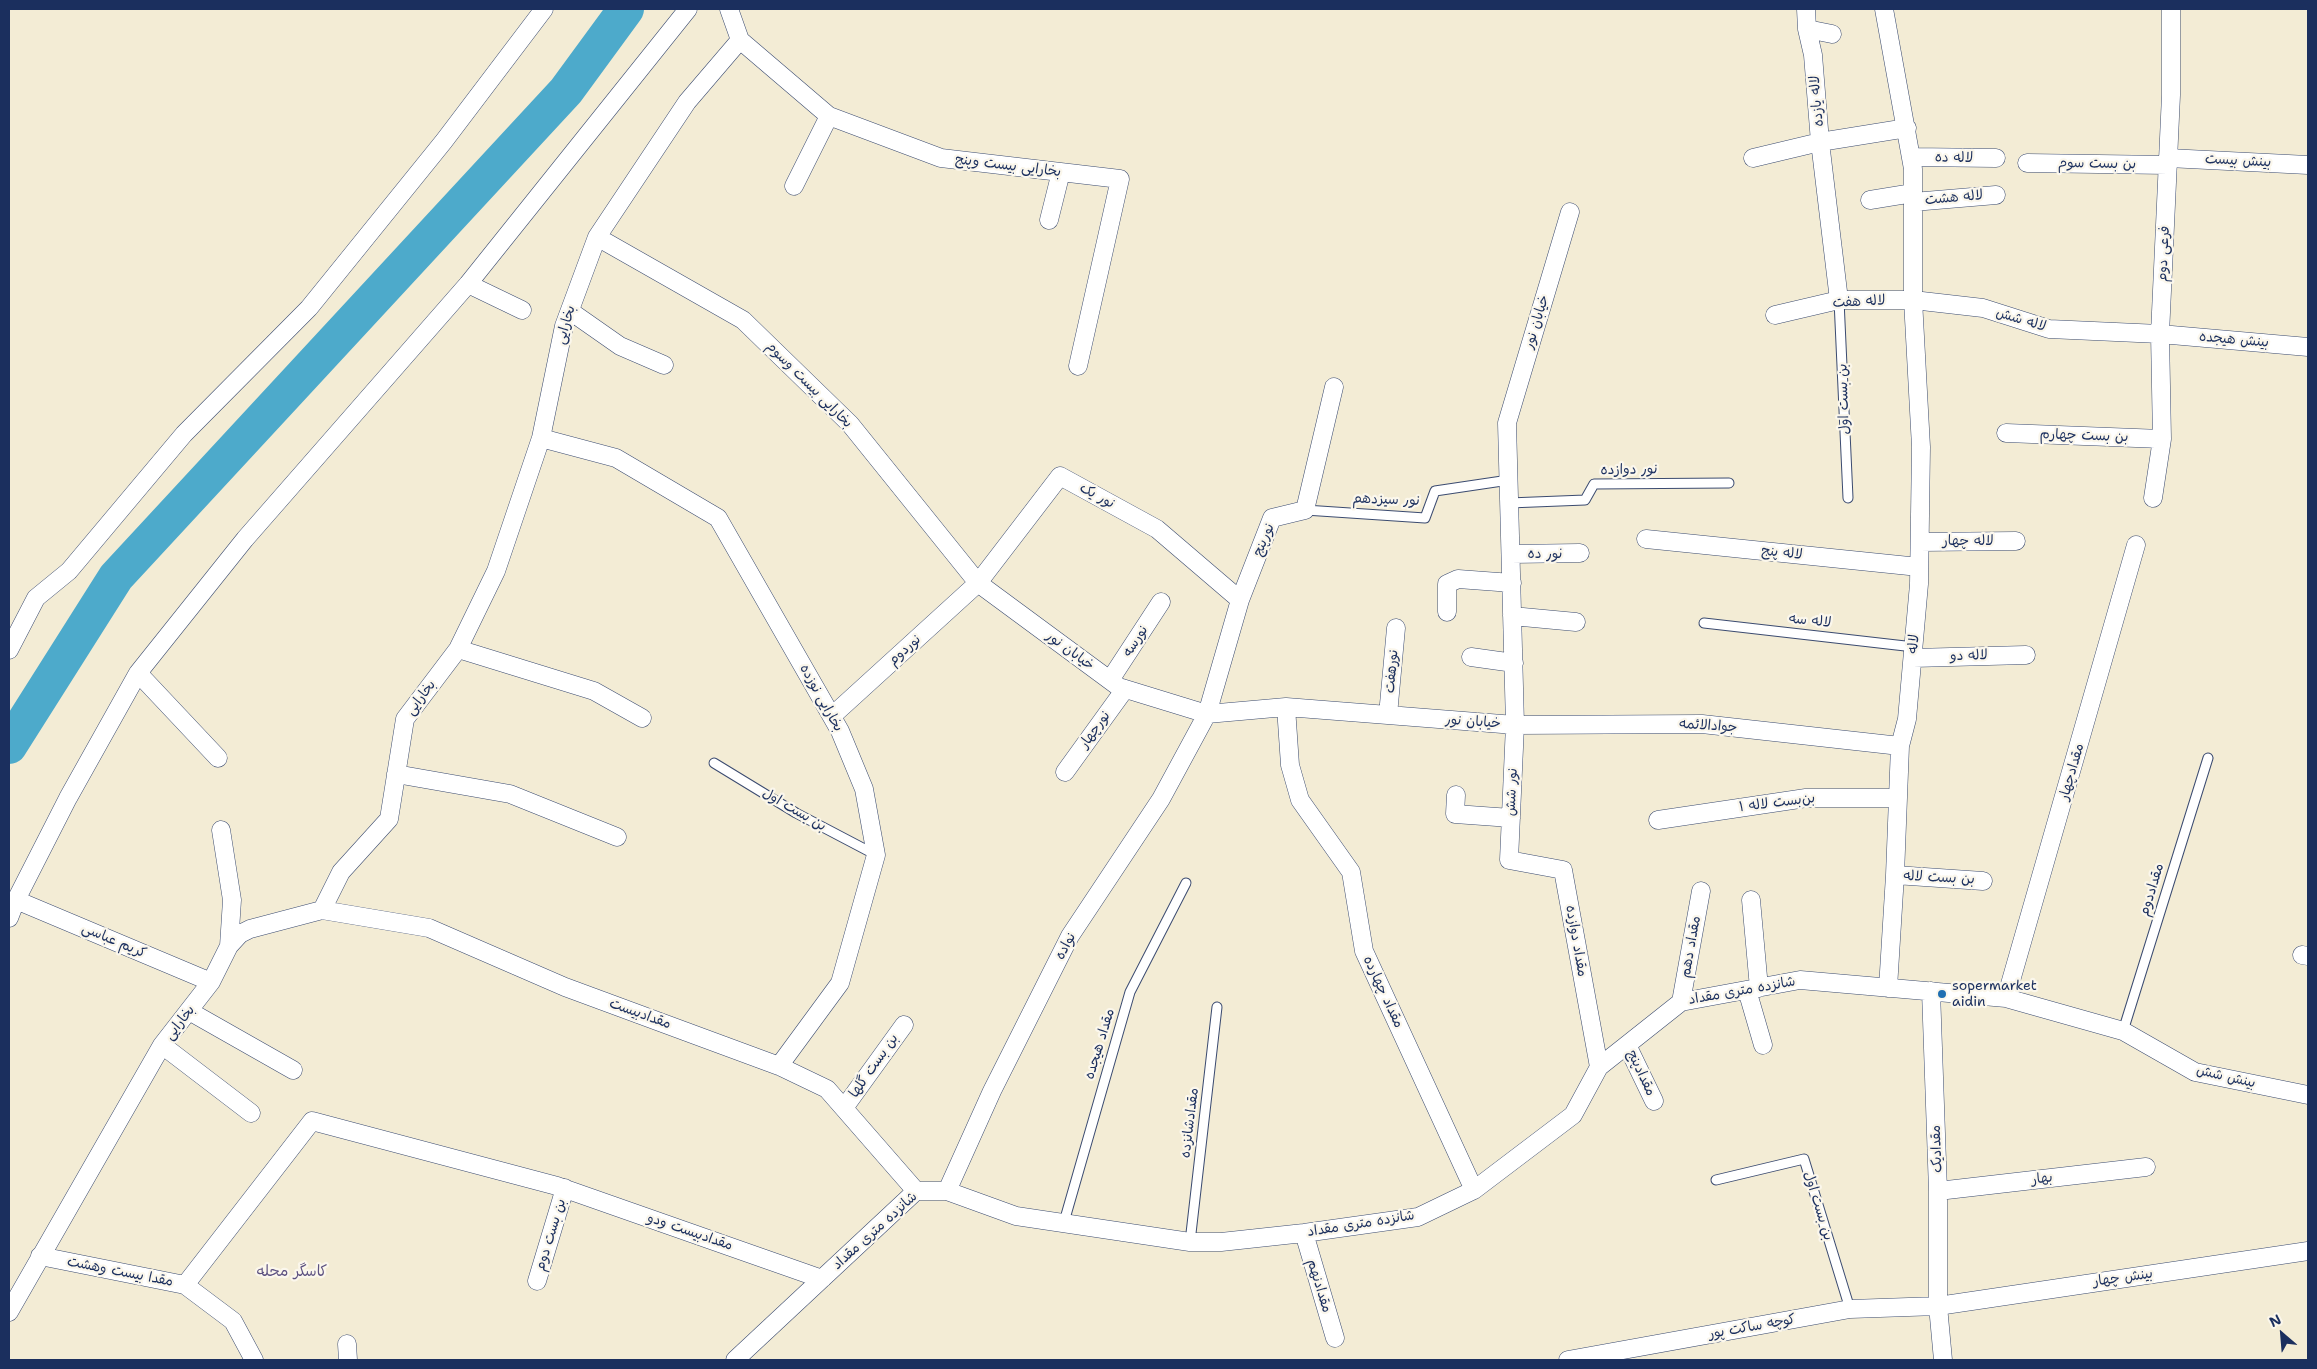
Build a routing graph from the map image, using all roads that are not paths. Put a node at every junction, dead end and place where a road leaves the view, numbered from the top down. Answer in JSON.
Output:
{"nodes":[{"id":1,"x":544,"y":9,"type":"edge"},
{"id":2,"x":688,"y":9,"type":"edge"},
{"id":3,"x":729,"y":9,"type":"edge"},
{"id":4,"x":1806,"y":9,"type":"edge"},
{"id":5,"x":1884,"y":9,"type":"edge"},
{"id":6,"x":2171,"y":9,"type":"edge"},
{"id":7,"x":1807,"y":29,"type":"junction"},
{"id":8,"x":1832,"y":34,"type":"dead end"},
{"id":9,"x":740,"y":40,"type":"junction"},
{"id":10,"x":829,"y":116,"type":"junction"},
{"id":11,"x":1908,"y":128,"type":"junction"},
{"id":12,"x":1820,"y":142,"type":"junction"},
{"id":13,"x":1912,"y":157,"type":"junction"},
{"id":14,"x":1753,"y":158,"type":"dead end"},
{"id":15,"x":1996,"y":158,"type":"dead end"},
{"id":16,"x":2168,"y":162,"type":"junction"},
{"id":17,"x":2027,"y":163,"type":"dead end"},
{"id":18,"x":2308,"y":165,"type":"edge"},
{"id":19,"x":1061,"y":172,"type":"junction"},
{"id":20,"x":794,"y":186,"type":"dead end"},
{"id":21,"x":1996,"y":195,"type":"dead end"},
{"id":22,"x":1913,"y":197,"type":"junction"},
{"id":23,"x":1870,"y":200,"type":"dead end"},
{"id":24,"x":1570,"y":212,"type":"dead end"},
{"id":25,"x":1049,"y":220,"type":"dead end"},
{"id":26,"x":597,"y":238,"type":"junction"},
{"id":27,"x":468,"y":284,"type":"junction"},
{"id":28,"x":1840,"y":300,"type":"junction"},
{"id":29,"x":1914,"y":300,"type":"junction"},
{"id":30,"x":522,"y":310,"type":"dead end"},
{"id":31,"x":570,"y":311,"type":"junction"},
{"id":32,"x":1775,"y":315,"type":"dead end"},
{"id":33,"x":2160,"y":334,"type":"junction"},
{"id":34,"x":2308,"y":347,"type":"edge"},
{"id":35,"x":664,"y":365,"type":"dead end"},
{"id":36,"x":1078,"y":366,"type":"dead end"},
{"id":37,"x":1334,"y":387,"type":"dead end"},
{"id":38,"x":2006,"y":432,"type":"dead end"},
{"id":39,"x":541,"y":438,"type":"junction"},
{"id":40,"x":2162,"y":439,"type":"junction"},
{"id":41,"x":1509,"y":480,"type":"junction"},
{"id":42,"x":1729,"y":483,"type":"dead end"},
{"id":43,"x":1848,"y":498,"type":"dead end"},
{"id":44,"x":2153,"y":498,"type":"dead end"},
{"id":45,"x":1509,"y":502,"type":"junction"},
{"id":46,"x":1305,"y":510,"type":"junction"},
{"id":47,"x":1646,"y":539,"type":"dead end"},
{"id":48,"x":2016,"y":541,"type":"dead end"},
{"id":49,"x":1920,"y":542,"type":"junction"},
{"id":50,"x":2136,"y":545,"type":"dead end"},
{"id":51,"x":1580,"y":553,"type":"dead end"},
{"id":52,"x":1511,"y":554,"type":"junction"},
{"id":53,"x":1919,"y":566,"type":"junction"},
{"id":54,"x":978,"y":583,"type":"junction"},
{"id":55,"x":1512,"y":583,"type":"junction"},
{"id":56,"x":1240,"y":600,"type":"junction"},
{"id":57,"x":1162,"y":602,"type":"dead end"},
{"id":58,"x":1448,"y":612,"type":"dead end"},
{"id":59,"x":1512,"y":616,"type":"junction"},
{"id":60,"x":1576,"y":622,"type":"dead end"},
{"id":61,"x":1704,"y":623,"type":"dead end"},
{"id":62,"x":1396,"y":628,"type":"dead end"},
{"id":63,"x":458,"y":649,"type":"junction"},
{"id":64,"x":9,"y":650,"type":"edge"},
{"id":65,"x":1913,"y":652,"type":"junction"},
{"id":66,"x":2026,"y":654,"type":"dead end"},
{"id":67,"x":1472,"y":657,"type":"dead end"},
{"id":68,"x":1514,"y":664,"type":"junction"},
{"id":69,"x":138,"y":673,"type":"junction"},
{"id":70,"x":1118,"y":685,"type":"junction"},
{"id":71,"x":1286,"y":707,"type":"junction"},
{"id":72,"x":1206,"y":714,"type":"junction"},
{"id":73,"x":1388,"y":715,"type":"junction"},
{"id":74,"x":832,"y":716,"type":"junction"},
{"id":75,"x":642,"y":718,"type":"dead end"},
{"id":76,"x":1515,"y":725,"type":"junction"},
{"id":77,"x":1900,"y":746,"type":"junction"},
{"id":78,"x":218,"y":758,"type":"dead end"},
{"id":79,"x":2208,"y":758,"type":"dead end"},
{"id":80,"x":714,"y":763,"type":"dead end"},
{"id":81,"x":1065,"y":772,"type":"dead end"},
{"id":82,"x":396,"y":774,"type":"junction"},
{"id":83,"x":1456,"y":795,"type":"dead end"},
{"id":84,"x":1897,"y":798,"type":"junction"},
{"id":85,"x":1511,"y":818,"type":"junction"},
{"id":86,"x":1658,"y":820,"type":"dead end"},
{"id":87,"x":221,"y":830,"type":"dead end"},
{"id":88,"x":617,"y":837,"type":"dead end"},
{"id":89,"x":876,"y":855,"type":"junction"},
{"id":90,"x":1508,"y":860,"type":"joint"},
{"id":91,"x":1895,"y":876,"type":"junction"},
{"id":92,"x":1983,"y":881,"type":"dead end"},
{"id":93,"x":1186,"y":883,"type":"dead end"},
{"id":94,"x":1701,"y":891,"type":"dead end"},
{"id":95,"x":16,"y":900,"type":"junction"},
{"id":96,"x":1751,"y":900,"type":"dead end"},
{"id":97,"x":322,"y":910,"type":"junction"},
{"id":98,"x":9,"y":918,"type":"edge"},
{"id":99,"x":229,"y":946,"type":"junction"},
{"id":100,"x":212,"y":982,"type":"junction"},
{"id":101,"x":1888,"y":988,"type":"junction"},
{"id":102,"x":1753,"y":989,"type":"junction"},
{"id":103,"x":1931,"y":991,"type":"junction"},
{"id":104,"x":2006,"y":998,"type":"junction"},
{"id":105,"x":1681,"y":1002,"type":"junction"},
{"id":106,"x":1217,"y":1007,"type":"dead end"},
{"id":107,"x":189,"y":1011,"type":"junction"},
{"id":108,"x":904,"y":1025,"type":"dead end"},
{"id":109,"x":2123,"y":1031,"type":"junction"},
{"id":110,"x":162,"y":1045,"type":"junction"},
{"id":111,"x":1628,"y":1045,"type":"junction"},
{"id":112,"x":1764,"y":1045,"type":"dead end"},
{"id":113,"x":779,"y":1066,"type":"junction"},
{"id":114,"x":1599,"y":1067,"type":"junction"},
{"id":115,"x":293,"y":1070,"type":"dead end"},
{"id":116,"x":2308,"y":1094,"type":"edge"},
{"id":117,"x":1654,"y":1101,"type":"dead end"},
{"id":118,"x":844,"y":1108,"type":"junction"},
{"id":119,"x":251,"y":1113,"type":"dead end"},
{"id":120,"x":2146,"y":1168,"type":"dead end"},
{"id":121,"x":1716,"y":1180,"type":"dead end"},
{"id":122,"x":561,"y":1187,"type":"junction"},
{"id":123,"x":916,"y":1190,"type":"junction"},
{"id":124,"x":947,"y":1190,"type":"junction"},
{"id":125,"x":1474,"y":1190,"type":"junction"},
{"id":126,"x":1938,"y":1191,"type":"junction"},
{"id":127,"x":1064,"y":1222,"type":"junction"},
{"id":128,"x":1304,"y":1233,"type":"junction"},
{"id":129,"x":1190,"y":1242,"type":"junction"},
{"id":130,"x":2308,"y":1251,"type":"edge"},
{"id":131,"x":40,"y":1256,"type":"junction"},
{"id":132,"x":822,"y":1279,"type":"junction"},
{"id":133,"x":537,"y":1281,"type":"dead end"},
{"id":134,"x":185,"y":1285,"type":"junction"},
{"id":135,"x":1938,"y":1306,"type":"junction"},
{"id":136,"x":1850,"y":1310,"type":"junction"},
{"id":137,"x":9,"y":1312,"type":"edge"},
{"id":138,"x":1335,"y":1338,"type":"dead end"},
{"id":139,"x":254,"y":1360,"type":"edge"},
{"id":140,"x":736,"y":1360,"type":"edge"},
{"id":141,"x":1568,"y":1360,"type":"edge"},
{"id":142,"x":1943,"y":1360,"type":"edge"}],
"edges":[{"from":1,"to":64,"type":"street"},
{"from":2,"to":27,"type":"street"},
{"from":3,"to":9,"type":"street"},
{"from":4,"to":7,"type":"street","name":"لاله یازده"},
{"from":5,"to":11,"type":"street","name":"لاله"},
{"from":6,"to":16,"type":"street","name":"فرعی دوم"},
{"from":7,"to":8,"type":"street"},
{"from":7,"to":12,"type":"street","name":"لاله یازده"},
{"from":9,"to":10,"type":"street","name":"بخارایی بیست وپنج"},
{"from":9,"to":26,"type":"street","name":"بخارایی"},
{"from":10,"to":19,"type":"street","name":"بخارایی بیست وپنج"},
{"from":10,"to":20,"type":"street"},
{"from":11,"to":12,"type":"street","name":"لاله یازده"},
{"from":11,"to":13,"type":"street","name":"لاله"},
{"from":12,"to":14,"type":"street"},
{"from":12,"to":28,"type":"street"},
{"from":13,"to":15,"type":"street","name":"لاله ده"},
{"from":13,"to":22,"type":"street","name":"لاله"},
{"from":16,"to":17,"type":"street","name":"بن بست سوم"},
{"from":16,"to":18,"type":"street","name":"بینش بیست"},
{"from":16,"to":33,"type":"street","name":"فرعی دوم"},
{"from":19,"to":25,"type":"street"},
{"from":19,"to":36,"type":"street","name":"بخارایی بیست وپنج"},
{"from":21,"to":22,"type":"street","name":"لاله هشت"},
{"from":22,"to":23,"type":"street","name":"لاله هشت"},
{"from":22,"to":29,"type":"street","name":"لاله"},
{"from":24,"to":41,"type":"street","name":"خیابان نور"},
{"from":26,"to":31,"type":"street","name":"بخارایی"},
{"from":26,"to":54,"type":"street","name":"بخارایی بیست وسوم"},
{"from":27,"to":30,"type":"street"},
{"from":27,"to":69,"type":"street"},
{"from":28,"to":29,"type":"street","name":"لاله هفت"},
{"from":28,"to":32,"type":"street","name":"لاله هفت"},
{"from":28,"to":43,"type":"lane","name":"بن بست اول"},
{"from":29,"to":33,"type":"street","name":"لاله شش"},
{"from":29,"to":49,"type":"street","name":"لاله"},
{"from":31,"to":35,"type":"street"},
{"from":31,"to":39,"type":"street","name":"بخارایی"},
{"from":33,"to":34,"type":"street","name":"بینش هیجده"},
{"from":33,"to":40,"type":"street","name":"فرعی دوم"},
{"from":37,"to":46,"type":"street"},
{"from":38,"to":40,"type":"street","name":"بن بست چهارم"},
{"from":39,"to":63,"type":"street","name":"بخارایی"},
{"from":39,"to":74,"type":"street","name":"بخارایی نوزده"},
{"from":40,"to":44,"type":"street","name":"فرعی دوم"},
{"from":41,"to":45,"type":"street","name":"خیابان نور"},
{"from":41,"to":46,"type":"lane","name":"نور سیزدهم"},
{"from":42,"to":45,"type":"lane","name":"نور دوازده"},
{"from":45,"to":52,"type":"street","name":"خیابان نور"},
{"from":46,"to":56,"type":"street","name":"نورپنج"},
{"from":47,"to":53,"type":"street","name":"لاله پنج"},
{"from":48,"to":49,"type":"street","name":"لاله چهار"},
{"from":49,"to":53,"type":"street","name":"لاله"},
{"from":50,"to":104,"type":"street","name":"مقدادچهار"},
{"from":51,"to":52,"type":"street","name":"نور ده"},
{"from":52,"to":55,"type":"street","name":"خیابان نور"},
{"from":53,"to":65,"type":"street","name":"لاله"},
{"from":54,"to":56,"type":"street","name":"نور یک"},
{"from":54,"to":70,"type":"street","name":"خیابان نور"},
{"from":54,"to":74,"type":"street","name":"نوردوم"},
{"from":55,"to":58,"type":"street"},
{"from":55,"to":59,"type":"street","name":"خیابان نور"},
{"from":56,"to":72,"type":"street","name":"نورپنج"},
{"from":57,"to":70,"type":"street","name":"نورسه"},
{"from":59,"to":60,"type":"street"},
{"from":59,"to":68,"type":"street","name":"خیابان نور"},
{"from":61,"to":65,"type":"lane","name":"لاله سه"},
{"from":62,"to":73,"type":"street","name":"نورهفت"},
{"from":63,"to":75,"type":"street"},
{"from":63,"to":82,"type":"street","name":"بخارایی"},
{"from":65,"to":66,"type":"street","name":"لاله دو"},
{"from":65,"to":77,"type":"street","name":"لاله"},
{"from":67,"to":68,"type":"street"},
{"from":68,"to":76,"type":"street","name":"خیابان نور"},
{"from":69,"to":78,"type":"street"},
{"from":69,"to":95,"type":"street"},
{"from":70,"to":72,"type":"street","name":"خیابان نور"},
{"from":70,"to":81,"type":"street","name":"نورچهار"},
{"from":71,"to":72,"type":"street","name":"خیابان نور"},
{"from":71,"to":73,"type":"street","name":"خیابان نور"},
{"from":71,"to":125,"type":"street","name":"مقداد چهارده"},
{"from":72,"to":124,"type":"street","name":"نواده"},
{"from":73,"to":76,"type":"street","name":"خیابان نور"},
{"from":74,"to":89,"type":"street","name":"بخارایی نوزده"},
{"from":76,"to":77,"type":"street","name":"جوادالائمه"},
{"from":76,"to":85,"type":"street","name":"نور شش"},
{"from":77,"to":84,"type":"street","name":"لاله"},
{"from":79,"to":109,"type":"lane","name":"مقداددوم"},
{"from":80,"to":89,"type":"lane","name":"بن بست اول"},
{"from":82,"to":88,"type":"street"},
{"from":82,"to":97,"type":"street","name":"بخارایی"},
{"from":83,"to":85,"type":"street"},
{"from":84,"to":86,"type":"street","name":"بن‌بست لاله ۱"},
{"from":84,"to":91,"type":"street","name":"لاله"},
{"from":85,"to":90,"type":"street","name":"نور شش"},
{"from":87,"to":99,"type":"street"},
{"from":89,"to":113,"type":"street","name":"بخارایی نوزده"},
{"from":90,"to":114,"type":"street","name":"مقداد دوازده"},
{"from":91,"to":92,"type":"street","name":"بن بست لاله"},
{"from":91,"to":101,"type":"street","name":"لاله"},
{"from":93,"to":127,"type":"lane","name":"مقداد هیجده"},
{"from":94,"to":105,"type":"street","name":"مقداد دهم"},
{"from":95,"to":98,"type":"street"},
{"from":95,"to":100,"type":"street","name":"کریم عباسی"},
{"from":96,"to":102,"type":"street"},
{"from":97,"to":99,"type":"street","name":"بخارایی"},
{"from":97,"to":113,"type":"street","name":"مقدادبیست"},
{"from":99,"to":100,"type":"street","name":"بخارایی"},
{"from":100,"to":107,"type":"street","name":"بخارایی"},
{"from":101,"to":102,"type":"street","name":"شانزده متری مقداد"},
{"from":101,"to":103,"type":"street","name":"شانزده متری مقداد"},
{"from":102,"to":105,"type":"street","name":"شانزده متری مقداد"},
{"from":102,"to":112,"type":"street"},
{"from":103,"to":104,"type":"street","name":"شانزده متری مقداد"},
{"from":103,"to":126,"type":"street","name":"مقدادیک"},
{"from":104,"to":109,"type":"street","name":"بینش شش"},
{"from":105,"to":111,"type":"street","name":"شانزده متری مقداد"},
{"from":106,"to":129,"type":"lane","name":"مقدادشانزده"},
{"from":107,"to":110,"type":"street","name":"بخارایی"},
{"from":107,"to":115,"type":"street"},
{"from":108,"to":118,"type":"street","name":"بن بست گلها"},
{"from":109,"to":116,"type":"street","name":"بینش شش"},
{"from":110,"to":119,"type":"street"},
{"from":110,"to":131,"type":"street","name":"بخارایی"},
{"from":111,"to":114,"type":"street","name":"شانزده متری مقداد"},
{"from":111,"to":117,"type":"street","name":"مقدادپنج"},
{"from":113,"to":118,"type":"street","name":"مقدادبیست"},
{"from":114,"to":125,"type":"street","name":"شانزده متری مقداد"},
{"from":118,"to":123,"type":"street","name":"مقدادبیست"},
{"from":120,"to":126,"type":"street","name":"بهار"},
{"from":121,"to":136,"type":"lane","name":"بن بست اول"},
{"from":122,"to":132,"type":"street","name":"مقدادبیست ودو"},
{"from":122,"to":133,"type":"street","name":"بن بست دوم"},
{"from":122,"to":134,"type":"street","name":"مقدادبیست ودو"},
{"from":123,"to":124,"type":"street","name":"شانزده متری مقداد"},
{"from":123,"to":132,"type":"street","name":"شانزده متری مقداد"},
{"from":124,"to":127,"type":"street","name":"شانزده متری مقداد"},
{"from":125,"to":128,"type":"street","name":"شانزده متری مقداد"},
{"from":126,"to":135,"type":"street","name":"مقدادیک"},
{"from":127,"to":129,"type":"street","name":"شانزده متری مقداد"},
{"from":128,"to":129,"type":"street","name":"شانزده متری مقداد"},
{"from":128,"to":138,"type":"street","name":"مقدادنهم"},
{"from":130,"to":135,"type":"street","name":"بینش چهار"},
{"from":131,"to":134,"type":"street","name":"مقدا بیست وهشت"},
{"from":131,"to":137,"type":"street","name":"بخارایی"},
{"from":132,"to":140,"type":"street","name":"شانزده متری مقداد"},
{"from":134,"to":139,"type":"street","name":"مقدا بیست وهشت"},
{"from":135,"to":136,"type":"street","name":"کوچه ساکت پور"},
{"from":135,"to":142,"type":"street","name":"مقدادیک"},
{"from":136,"to":141,"type":"street","name":"کوچه ساکت پور"}]}
